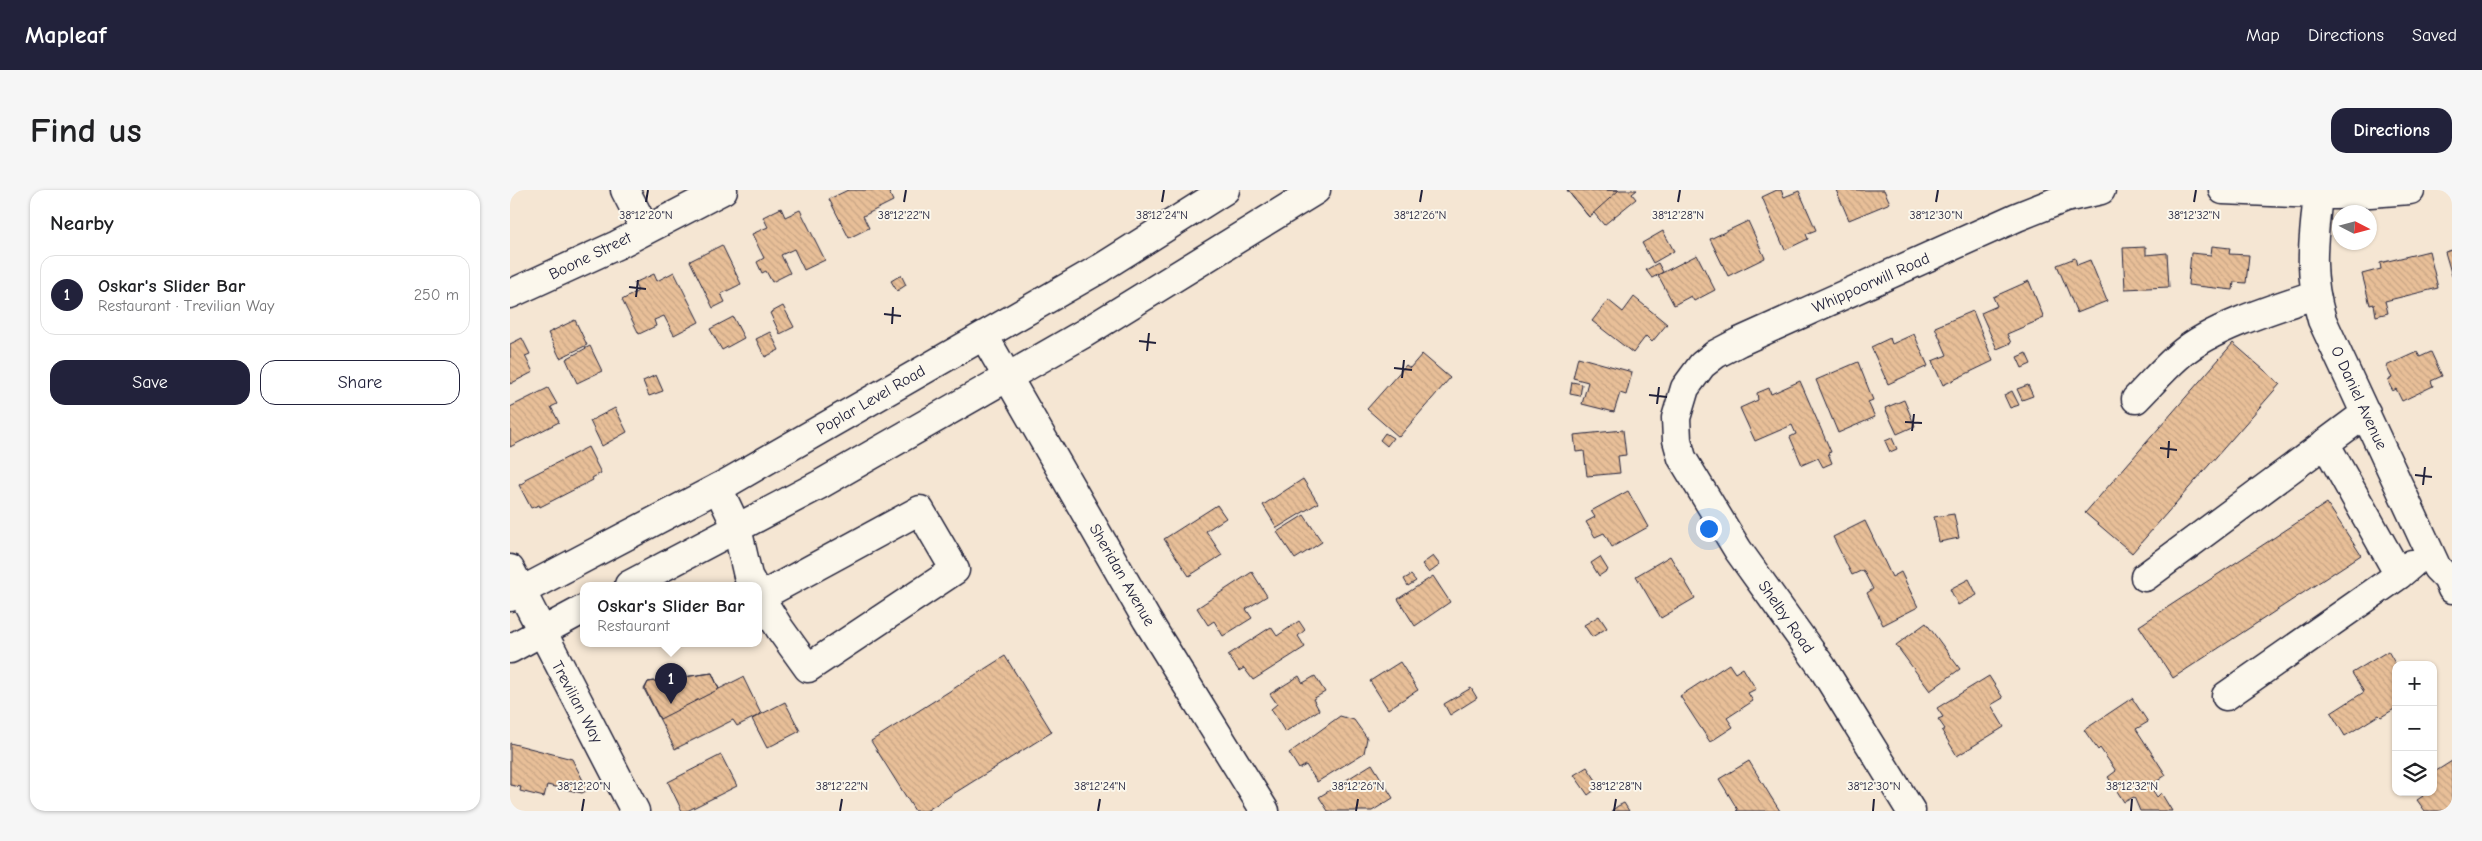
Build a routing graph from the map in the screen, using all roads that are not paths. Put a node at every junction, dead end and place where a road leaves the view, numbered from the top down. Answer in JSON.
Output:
{"nodes":[{"id":1,"x":625,"y":190,"type":"edge"},
{"id":2,"x":723,"y":190,"type":"edge"},
{"id":3,"x":1223,"y":190,"type":"edge"},
{"id":4,"x":1316,"y":190,"type":"edge"},
{"id":5,"x":2101,"y":190,"type":"edge"},
{"id":6,"x":2223,"y":190,"type":"edge"},
{"id":7,"x":2410,"y":190,"type":"edge"},
{"id":8,"x":2318,"y":194,"type":"junction"},
{"id":9,"x":645,"y":229,"type":"junction"},
{"id":10,"x":510,"y":294,"type":"edge"},
{"id":11,"x":2314,"y":295,"type":"junction"},
{"id":12,"x":984,"y":336,"type":"junction"},
{"id":13,"x":1007,"y":377,"type":"junction"},
{"id":14,"x":2136,"y":399,"type":"dead end"},
{"id":15,"x":2366,"y":413,"type":"junction"},
{"id":16,"x":1676,"y":418,"type":"joint"},
{"id":17,"x":2325,"y":443,"type":"junction"},
{"id":18,"x":718,"y":488,"type":"junction"},
{"id":19,"x":737,"y":528,"type":"junction"},
{"id":20,"x":2429,"y":550,"type":"junction"},
{"id":21,"x":2399,"y":575,"type":"junction"},
{"id":22,"x":2145,"y":577,"type":"dead end"},
{"id":23,"x":635,"y":582,"type":"edge"},
{"id":24,"x":751,"y":582,"type":"edge"},
{"id":25,"x":514,"y":586,"type":"edge"},
{"id":26,"x":762,"y":589,"type":"edge"},
{"id":27,"x":2452,"y":589,"type":"edge"},
{"id":28,"x":762,"y":600,"type":"edge"},
{"id":29,"x":580,"y":611,"type":"edge"},
{"id":30,"x":541,"y":632,"type":"junction"},
{"id":31,"x":510,"y":649,"type":"edge"},
{"id":32,"x":2226,"y":696,"type":"dead end"},
{"id":33,"x":635,"y":811,"type":"edge"},
{"id":34,"x":1265,"y":811,"type":"edge"},
{"id":35,"x":1911,"y":811,"type":"edge"}],
"edges":[{"from":1,"to":9,"type":"street"},
{"from":2,"to":9,"type":"street","name":"Boone Street"},
{"from":3,"to":12,"type":"street","name":"Poplar Level Road"},
{"from":4,"to":13,"type":"street"},
{"from":5,"to":16,"type":"street","name":"Whippoorwill Road"},
{"from":6,"to":8,"type":"street"},
{"from":7,"to":8,"type":"street"},
{"from":8,"to":11,"type":"street","name":"O Daniel Avenue"},
{"from":9,"to":10,"type":"street","name":"Boone Street"},
{"from":11,"to":14,"type":"street"},
{"from":11,"to":15,"type":"street","name":"O Daniel Avenue"},
{"from":12,"to":13,"type":"street","name":"Sheridan Avenue"},
{"from":12,"to":18,"type":"street","name":"Poplar Level Road"},
{"from":13,"to":19,"type":"street"},
{"from":13,"to":34,"type":"street","name":"Sheridan Avenue"},
{"from":15,"to":17,"type":"street"},
{"from":15,"to":20,"type":"street","name":"O Daniel Avenue"},
{"from":16,"to":35,"type":"street","name":"Shelby Road"},
{"from":17,"to":21,"type":"street"},
{"from":17,"to":22,"type":"street"},
{"from":18,"to":19,"type":"street"},
{"from":18,"to":25,"type":"street","name":"Poplar Level Road"},
{"from":19,"to":23,"type":"street"},
{"from":19,"to":24,"type":"street"},
{"from":20,"to":21,"type":"street"},
{"from":20,"to":27,"type":"street","name":"O Daniel Avenue"},
{"from":21,"to":32,"type":"street"},
{"from":25,"to":30,"type":"street","name":"Trevilian Way"},
{"from":26,"to":28,"type":"street"},
{"from":29,"to":30,"type":"street"},
{"from":30,"to":31,"type":"street"},
{"from":30,"to":33,"type":"street","name":"Trevilian Way"}]}
